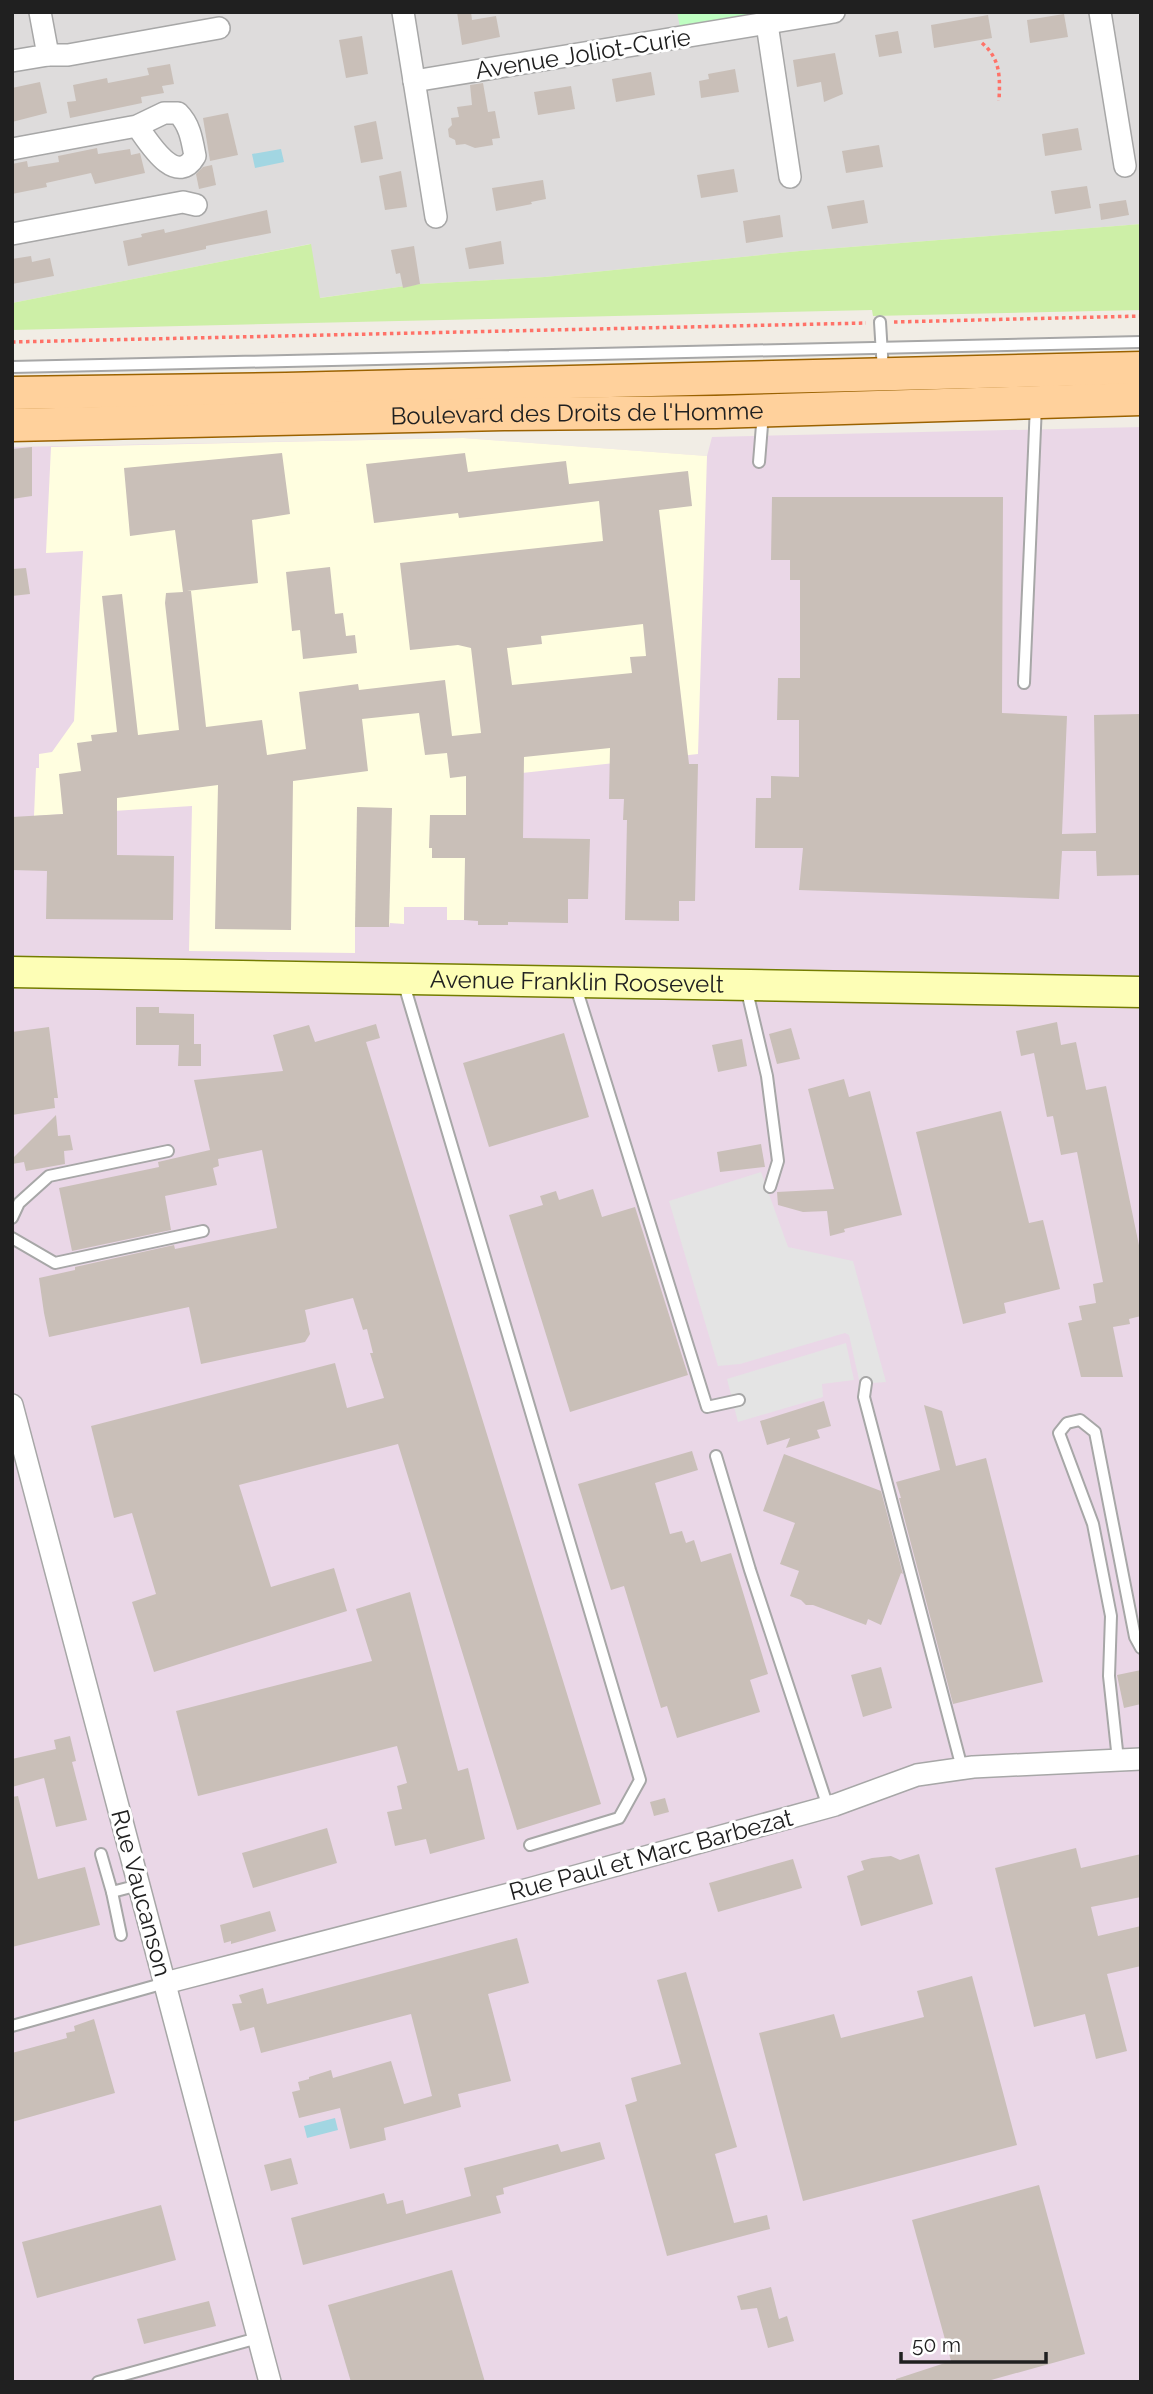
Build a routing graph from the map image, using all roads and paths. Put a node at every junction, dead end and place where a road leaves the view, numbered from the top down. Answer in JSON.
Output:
{"nodes":[{"id":1,"x":40,"y":12,"type":"edge"},
{"id":2,"x":403,"y":12,"type":"edge"},
{"id":3,"x":834,"y":12,"type":"edge"},
{"id":4,"x":1100,"y":12,"type":"edge"},
{"id":5,"x":754,"y":21,"type":"edge"},
{"id":6,"x":219,"y":28,"type":"dead end"},
{"id":7,"x":982,"y":43,"type":"dead end"},
{"id":8,"x":48,"y":55,"type":"junction"},
{"id":9,"x":12,"y":61,"type":"edge"},
{"id":10,"x":414,"y":81,"type":"junction"},
{"id":11,"x":999,"y":101,"type":"dead end"},
{"id":12,"x":137,"y":126,"type":"dead end"},
{"id":13,"x":12,"y":149,"type":"edge"},
{"id":14,"x":1125,"y":166,"type":"dead end"},
{"id":15,"x":789,"y":177,"type":"dead end"},
{"id":16,"x":195,"y":205,"type":"dead end"},
{"id":17,"x":436,"y":217,"type":"dead end"},
{"id":18,"x":12,"y":234,"type":"edge"},
{"id":19,"x":1141,"y":316,"type":"edge"},
{"id":20,"x":880,"y":322,"type":"junction"},
{"id":21,"x":12,"y":342,"type":"edge"},
{"id":22,"x":1141,"y":342,"type":"edge"},
{"id":23,"x":882,"y":361,"type":"junction"},
{"id":24,"x":12,"y":367,"type":"edge"},
{"id":25,"x":1141,"y":368,"type":"edge"},
{"id":26,"x":12,"y":393,"type":"edge"},
{"id":27,"x":1141,"y":399,"type":"edge"},
{"id":28,"x":1037,"y":402,"type":"junction"},
{"id":29,"x":763,"y":410,"type":"junction"},
{"id":30,"x":12,"y":425,"type":"edge"},
{"id":31,"x":759,"y":462,"type":"dead end"},
{"id":32,"x":1024,"y":683,"type":"dead end"},
{"id":33,"x":12,"y":972,"type":"edge"},
{"id":34,"x":402,"y":979,"type":"junction"},
{"id":35,"x":575,"y":982,"type":"junction"},
{"id":36,"x":745,"y":985,"type":"junction"},
{"id":37,"x":1141,"y":992,"type":"edge"},
{"id":38,"x":168,"y":1151,"type":"dead end"},
{"id":39,"x":770,"y":1186,"type":"dead end"},
{"id":40,"x":12,"y":1218,"type":"edge"},
{"id":41,"x":203,"y":1231,"type":"dead end"},
{"id":42,"x":12,"y":1238,"type":"edge"},
{"id":43,"x":866,"y":1383,"type":"dead end"},
{"id":44,"x":739,"y":1399,"type":"dead end"},
{"id":45,"x":12,"y":1405,"type":"edge"},
{"id":46,"x":15,"y":1431,"type":"edge"},
{"id":47,"x":716,"y":1456,"type":"dead end"},
{"id":48,"x":1141,"y":1648,"type":"edge"},
{"id":49,"x":1141,"y":1759,"type":"edge"},
{"id":50,"x":1118,"y":1760,"type":"junction"},
{"id":51,"x":962,"y":1768,"type":"junction"},
{"id":52,"x":828,"y":1807,"type":"junction"},
{"id":53,"x":530,"y":1845,"type":"dead end"},
{"id":54,"x":101,"y":1854,"type":"dead end"},
{"id":55,"x":139,"y":1885,"type":"junction"},
{"id":56,"x":112,"y":1892,"type":"junction"},
{"id":57,"x":121,"y":1935,"type":"dead end"},
{"id":58,"x":165,"y":1983,"type":"junction"},
{"id":59,"x":12,"y":2026,"type":"edge"},
{"id":60,"x":258,"y":2338,"type":"junction"},
{"id":61,"x":98,"y":2382,"type":"edge"},
{"id":62,"x":270,"y":2382,"type":"edge"}],
"edges":[{"from":1,"to":8,"type":"street"},
{"from":2,"to":10,"type":"street"},
{"from":3,"to":5,"type":"street","name":"Avenue Joliot-Curie"},
{"from":4,"to":14,"type":"street"},
{"from":5,"to":10,"type":"street","name":"Avenue Joliot-Curie"},
{"from":5,"to":15,"type":"street"},
{"from":6,"to":8,"type":"street"},
{"from":7,"to":11,"type":"path"},
{"from":8,"to":9,"type":"street"},
{"from":10,"to":17,"type":"street"},
{"from":12,"to":13,"type":"street"},
{"from":16,"to":18,"type":"street"},
{"from":19,"to":20,"type":"path"},
{"from":20,"to":21,"type":"path"},
{"from":20,"to":23,"type":"lane"},
{"from":22,"to":23,"type":"lane","name":"Boulevard des Droits de l'Homme"},
{"from":23,"to":24,"type":"lane","name":"Boulevard des Droits de l'Homme"},
{"from":23,"to":25,"type":"main road","name":"Boulevard des Droits de l'Homme"},
{"from":23,"to":26,"type":"main road","name":"Boulevard des Droits de l'Homme"},
{"from":27,"to":28,"type":"main road","name":"Boulevard des Droits de l'Homme"},
{"from":28,"to":29,"type":"main road","name":"Boulevard des Droits de l'Homme"},
{"from":28,"to":32,"type":"lane"},
{"from":29,"to":30,"type":"main road","name":"Boulevard des Droits de l'Homme"},
{"from":29,"to":31,"type":"lane"},
{"from":33,"to":34,"type":"street","name":"Avenue Franklin Roosevelt"},
{"from":34,"to":35,"type":"street","name":"Avenue Franklin Roosevelt"},
{"from":34,"to":53,"type":"lane"},
{"from":35,"to":36,"type":"street","name":"Avenue Franklin Roosevelt"},
{"from":35,"to":44,"type":"lane"},
{"from":36,"to":37,"type":"street","name":"Avenue Franklin Roosevelt"},
{"from":36,"to":39,"type":"lane"},
{"from":38,"to":40,"type":"lane"},
{"from":41,"to":42,"type":"lane"},
{"from":43,"to":51,"type":"lane"},
{"from":45,"to":46,"type":"street","name":"Rue Vaucanson"},
{"from":46,"to":55,"type":"street","name":"Rue Vaucanson"},
{"from":47,"to":52,"type":"lane"},
{"from":48,"to":50,"type":"lane"},
{"from":49,"to":50,"type":"street","name":"Rue Paul et Marc Barbezat"},
{"from":50,"to":51,"type":"street","name":"Rue Paul et Marc Barbezat"},
{"from":51,"to":52,"type":"street","name":"Rue Paul et Marc Barbezat"},
{"from":52,"to":58,"type":"street","name":"Rue Paul et Marc Barbezat"},
{"from":54,"to":56,"type":"lane"},
{"from":55,"to":56,"type":"lane"},
{"from":55,"to":58,"type":"street","name":"Rue Vaucanson"},
{"from":56,"to":57,"type":"lane"},
{"from":58,"to":59,"type":"lane"},
{"from":58,"to":60,"type":"street","name":"Rue Vaucanson"},
{"from":60,"to":61,"type":"lane"},
{"from":60,"to":62,"type":"street","name":"Rue Vaucanson"}]}
